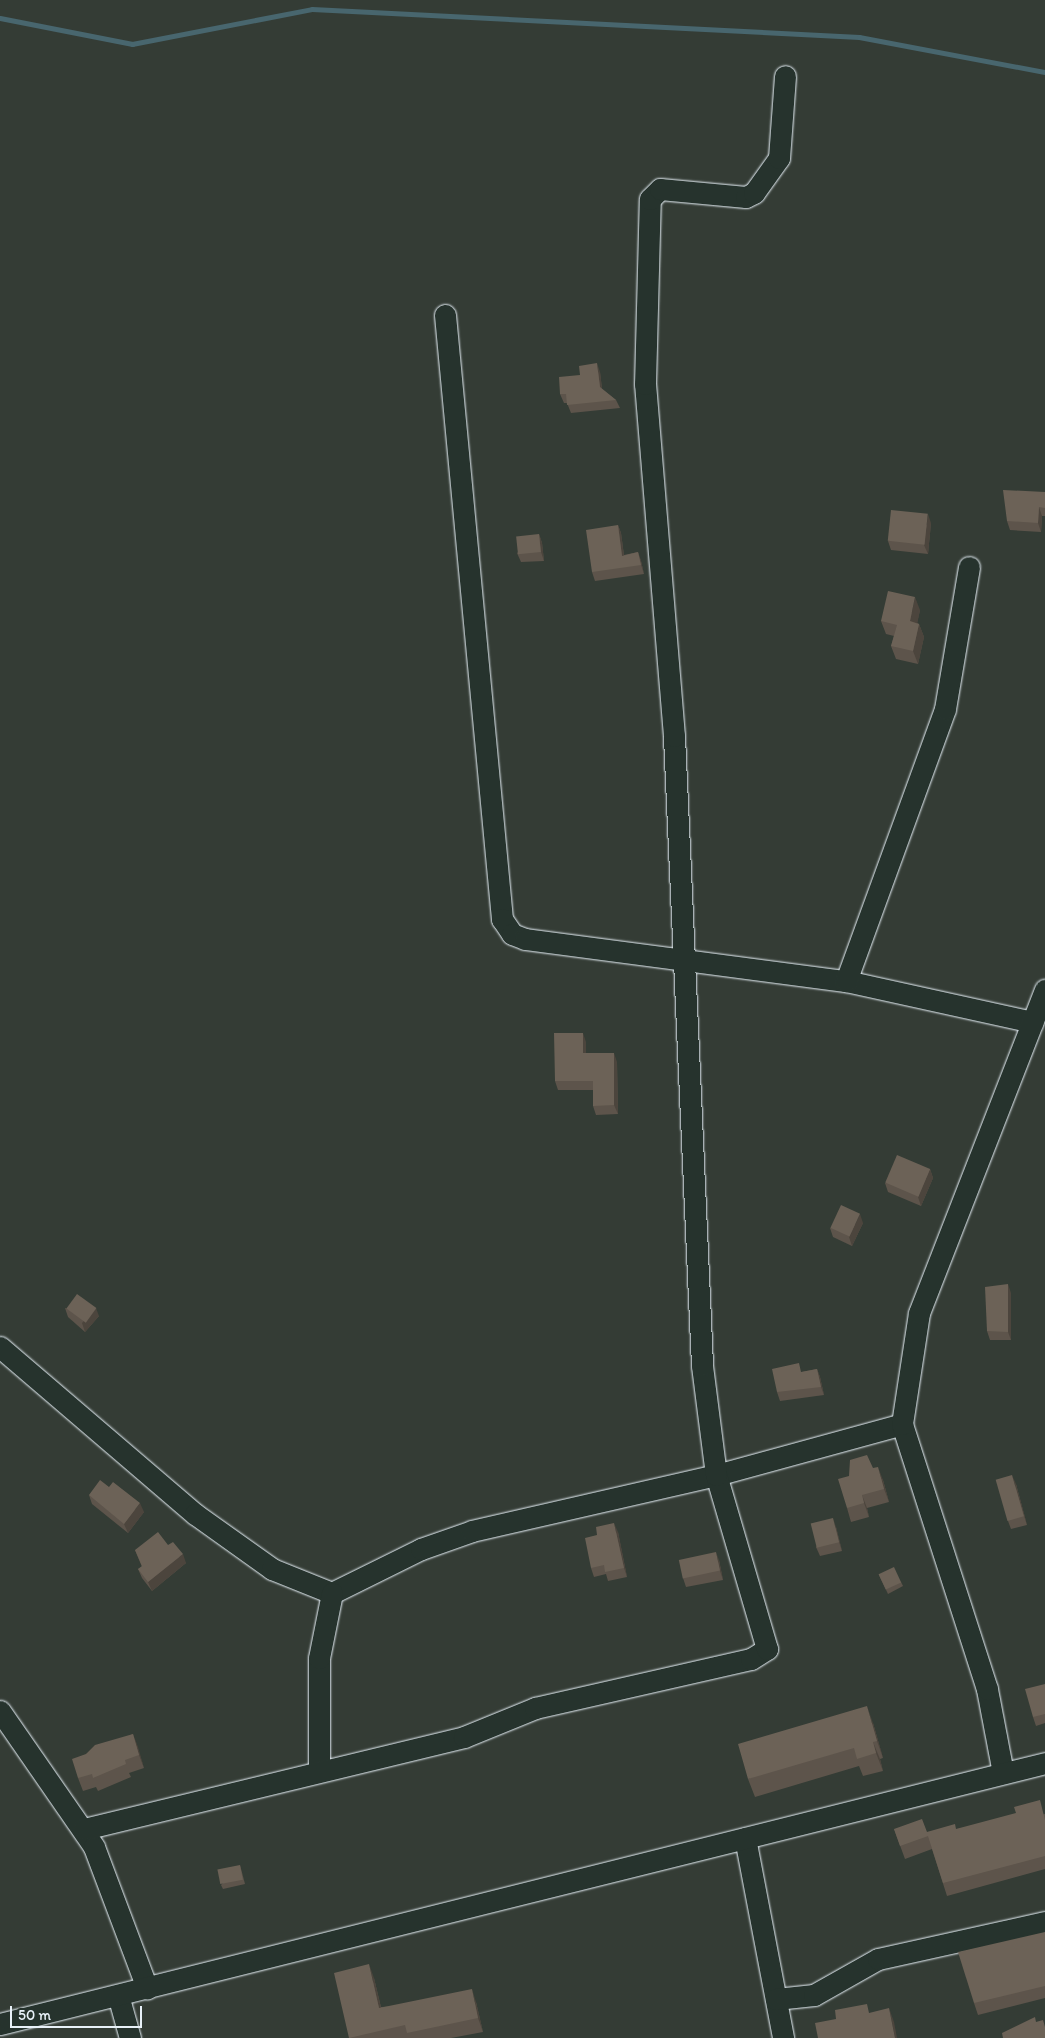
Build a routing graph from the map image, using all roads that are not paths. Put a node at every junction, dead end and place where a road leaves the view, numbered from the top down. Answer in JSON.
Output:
{"nodes":[{"id":1,"x":785,"y":76,"type":"dead end"},
{"id":2,"x":445,"y":315,"type":"dead end"},
{"id":3,"x":969,"y":567,"type":"dead end"},
{"id":4,"x":684,"y":957,"type":"junction"},
{"id":5,"x":846,"y":981,"type":"junction"},
{"id":6,"x":1045,"y":990,"type":"edge"},
{"id":7,"x":1033,"y":1022,"type":"junction"},
{"id":8,"x":0,"y":1347,"type":"edge"},
{"id":9,"x":902,"y":1424,"type":"junction"},
{"id":10,"x":716,"y":1475,"type":"junction"},
{"id":11,"x":332,"y":1592,"type":"junction"},
{"id":12,"x":0,"y":1711,"type":"edge"},
{"id":13,"x":1045,"y":1763,"type":"edge"},
{"id":14,"x":319,"y":1770,"type":"junction"},
{"id":15,"x":1003,"y":1773,"type":"junction"},
{"id":16,"x":84,"y":1830,"type":"junction"},
{"id":17,"x":745,"y":1838,"type":"junction"},
{"id":18,"x":1045,"y":1922,"type":"edge"},
{"id":19,"x":147,"y":1988,"type":"junction"},
{"id":20,"x":118,"y":1995,"type":"junction"},
{"id":21,"x":776,"y":1999,"type":"junction"},
{"id":22,"x":0,"y":2024,"type":"edge"},
{"id":23,"x":130,"y":2038,"type":"edge"},
{"id":24,"x":783,"y":2038,"type":"edge"}],
"edges":[{"from":1,"to":4,"type":"street"},
{"from":2,"to":4,"type":"street"},
{"from":3,"to":5,"type":"street"},
{"from":4,"to":5,"type":"street"},
{"from":4,"to":10,"type":"street"},
{"from":5,"to":7,"type":"street"},
{"from":6,"to":7,"type":"street"},
{"from":7,"to":9,"type":"street"},
{"from":8,"to":11,"type":"street"},
{"from":9,"to":10,"type":"street"},
{"from":9,"to":15,"type":"street"},
{"from":10,"to":11,"type":"street"},
{"from":10,"to":14,"type":"street"},
{"from":11,"to":14,"type":"street"},
{"from":12,"to":16,"type":"street"},
{"from":13,"to":15,"type":"street"},
{"from":14,"to":16,"type":"street"},
{"from":15,"to":17,"type":"street"},
{"from":16,"to":19,"type":"street"},
{"from":17,"to":19,"type":"street"},
{"from":17,"to":21,"type":"street"},
{"from":18,"to":21,"type":"street"},
{"from":19,"to":20,"type":"street"},
{"from":20,"to":22,"type":"street"},
{"from":20,"to":23,"type":"street"},
{"from":21,"to":24,"type":"street"}]}
